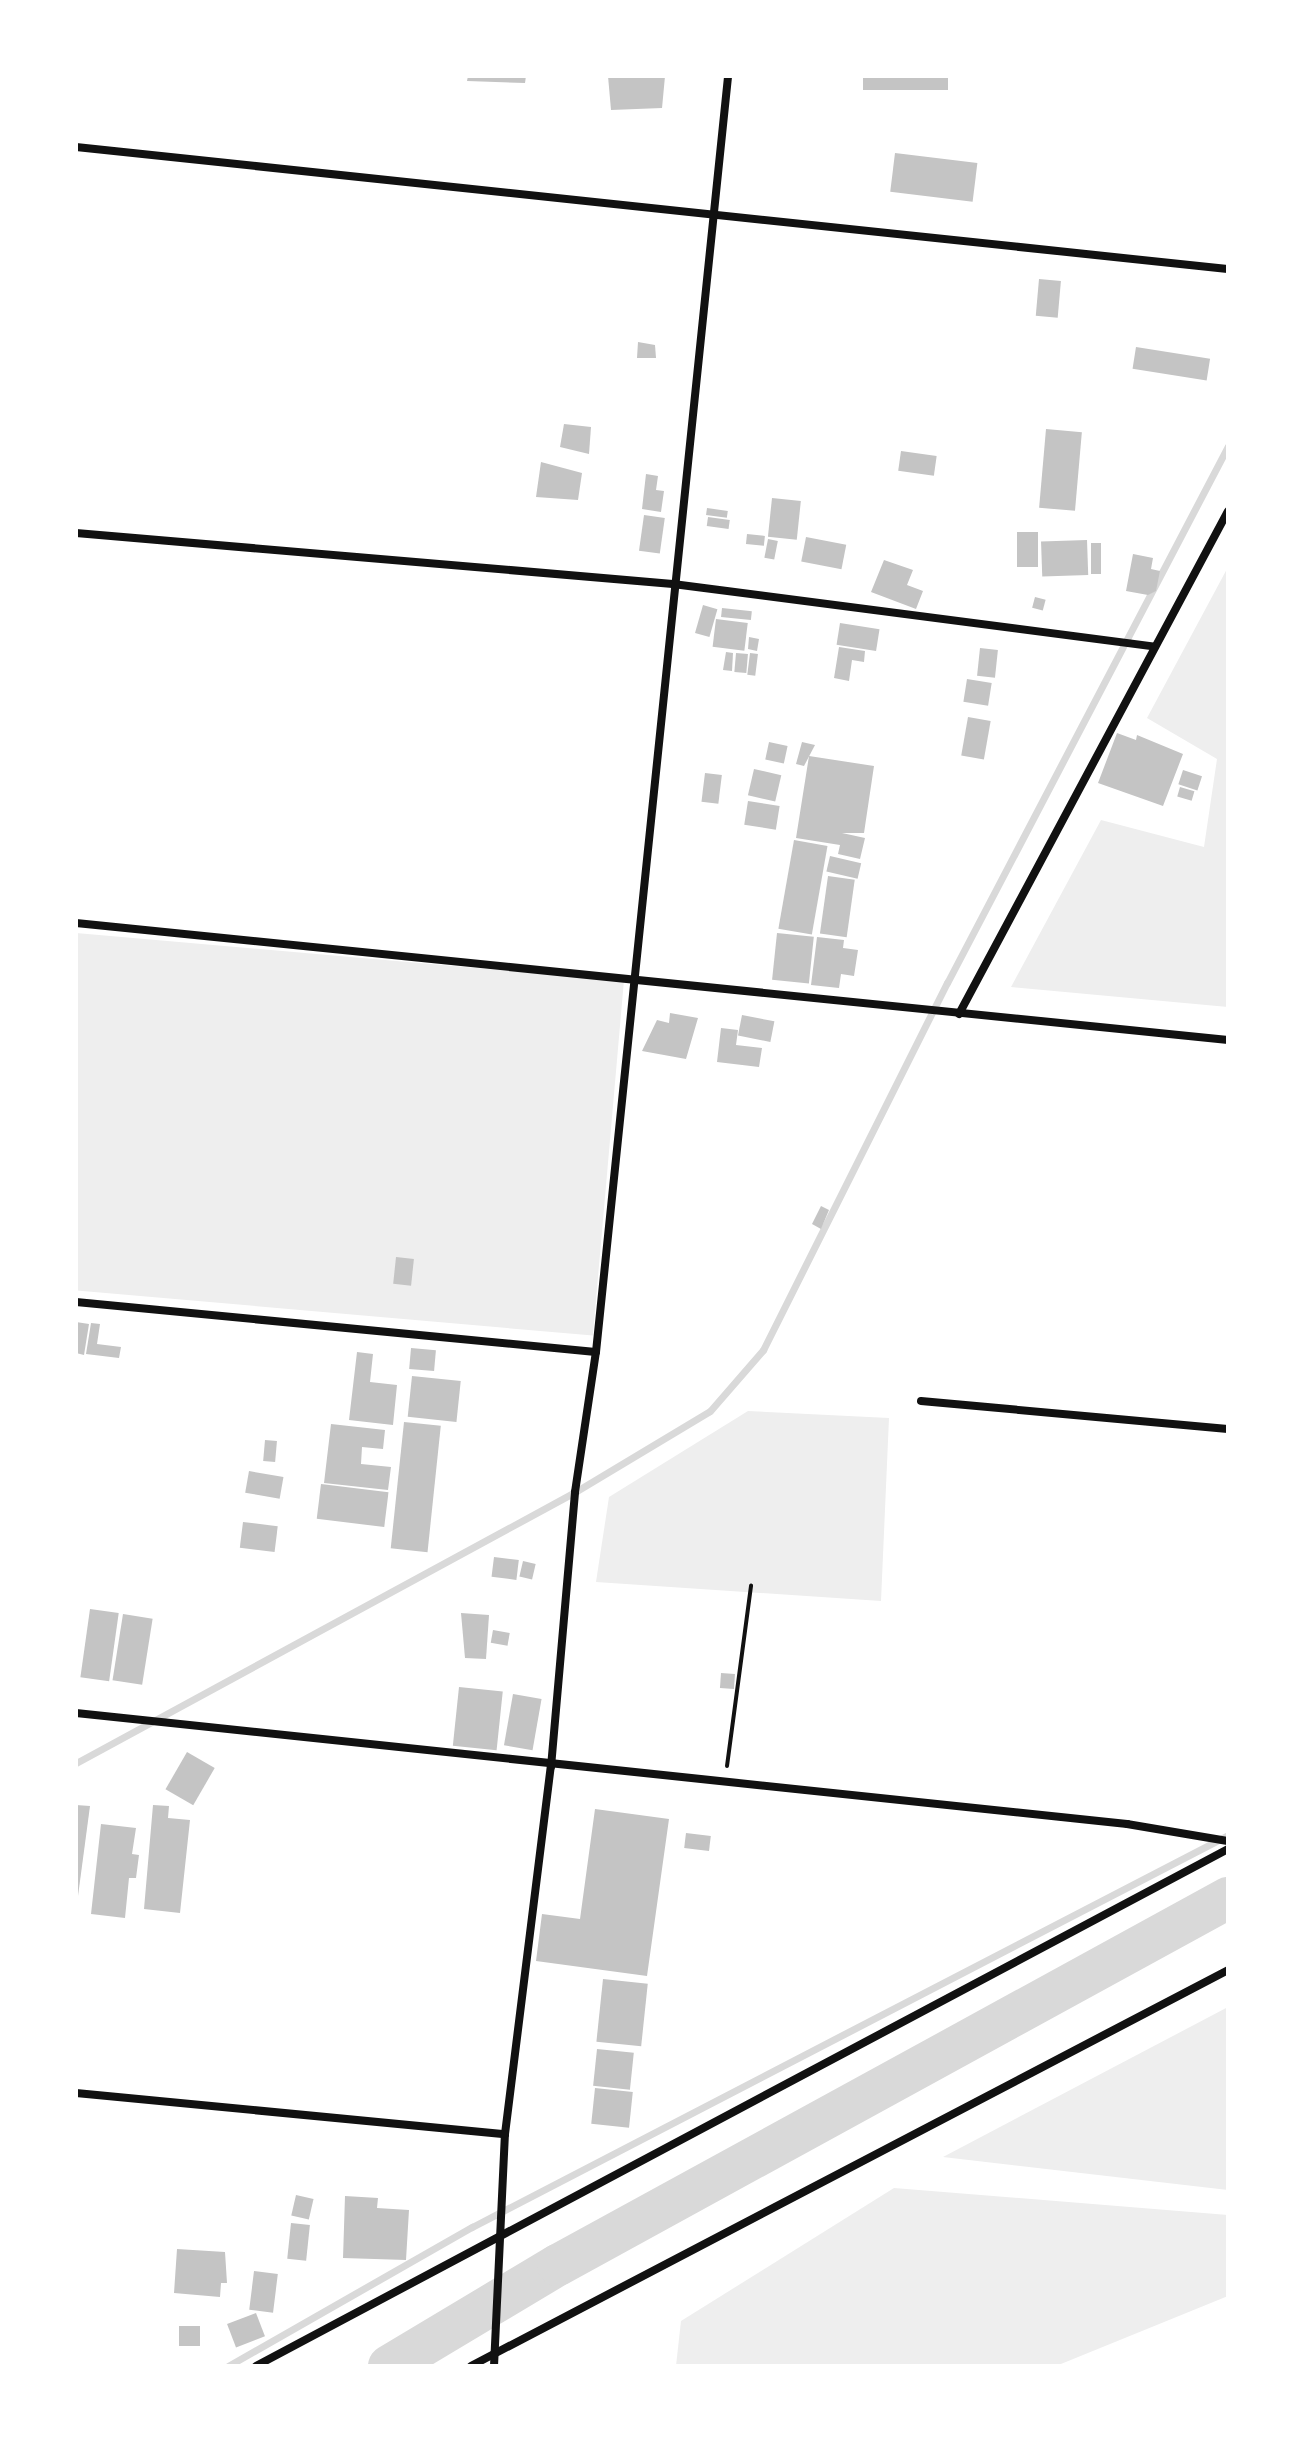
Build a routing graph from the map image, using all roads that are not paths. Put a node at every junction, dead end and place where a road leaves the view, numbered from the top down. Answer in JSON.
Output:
{"nodes":[{"id":1,"x":728,"y":76,"type":"edge"},
{"id":2,"x":76,"y":147,"type":"edge"},
{"id":3,"x":713,"y":212,"type":"junction"},
{"id":4,"x":1228,"y":269,"type":"edge"},
{"id":5,"x":1228,"y":511,"type":"edge"},
{"id":6,"x":76,"y":533,"type":"edge"},
{"id":7,"x":673,"y":584,"type":"junction"},
{"id":8,"x":1155,"y":647,"type":"junction"},
{"id":9,"x":76,"y":923,"type":"edge"},
{"id":10,"x":633,"y":980,"type":"junction"},
{"id":11,"x":959,"y":1014,"type":"junction"},
{"id":12,"x":1228,"y":1040,"type":"edge"},
{"id":13,"x":76,"y":1302,"type":"edge"},
{"id":14,"x":596,"y":1352,"type":"junction"},
{"id":15,"x":921,"y":1401,"type":"dead end"},
{"id":16,"x":1228,"y":1429,"type":"edge"},
{"id":17,"x":76,"y":1713,"type":"edge"},
{"id":18,"x":551,"y":1767,"type":"junction"},
{"id":19,"x":1228,"y":1841,"type":"edge"},
{"id":20,"x":1228,"y":1849,"type":"edge"},
{"id":21,"x":1228,"y":1970,"type":"edge"},
{"id":22,"x":76,"y":2093,"type":"edge"},
{"id":23,"x":505,"y":2134,"type":"junction"},
{"id":24,"x":501,"y":2236,"type":"junction"},
{"id":25,"x":496,"y":2352,"type":"junction"},
{"id":26,"x":256,"y":2366,"type":"edge"},
{"id":27,"x":471,"y":2366,"type":"edge"},
{"id":28,"x":494,"y":2366,"type":"edge"}],
"edges":[{"from":1,"to":3,"type":"street"},
{"from":2,"to":3,"type":"street"},
{"from":3,"to":4,"type":"street"},
{"from":3,"to":7,"type":"street"},
{"from":5,"to":8,"type":"street"},
{"from":6,"to":7,"type":"street"},
{"from":7,"to":8,"type":"street"},
{"from":7,"to":10,"type":"street"},
{"from":8,"to":11,"type":"street"},
{"from":9,"to":10,"type":"street"},
{"from":10,"to":11,"type":"street"},
{"from":10,"to":14,"type":"street"},
{"from":11,"to":12,"type":"street"},
{"from":13,"to":14,"type":"street"},
{"from":14,"to":18,"type":"street"},
{"from":15,"to":16,"type":"street"},
{"from":17,"to":18,"type":"street"},
{"from":18,"to":19,"type":"street"},
{"from":18,"to":23,"type":"street"},
{"from":20,"to":24,"type":"street"},
{"from":21,"to":25,"type":"street"},
{"from":22,"to":23,"type":"street"},
{"from":23,"to":24,"type":"street"},
{"from":24,"to":25,"type":"street"},
{"from":24,"to":26,"type":"street"},
{"from":25,"to":27,"type":"street"},
{"from":25,"to":28,"type":"street"}]}
